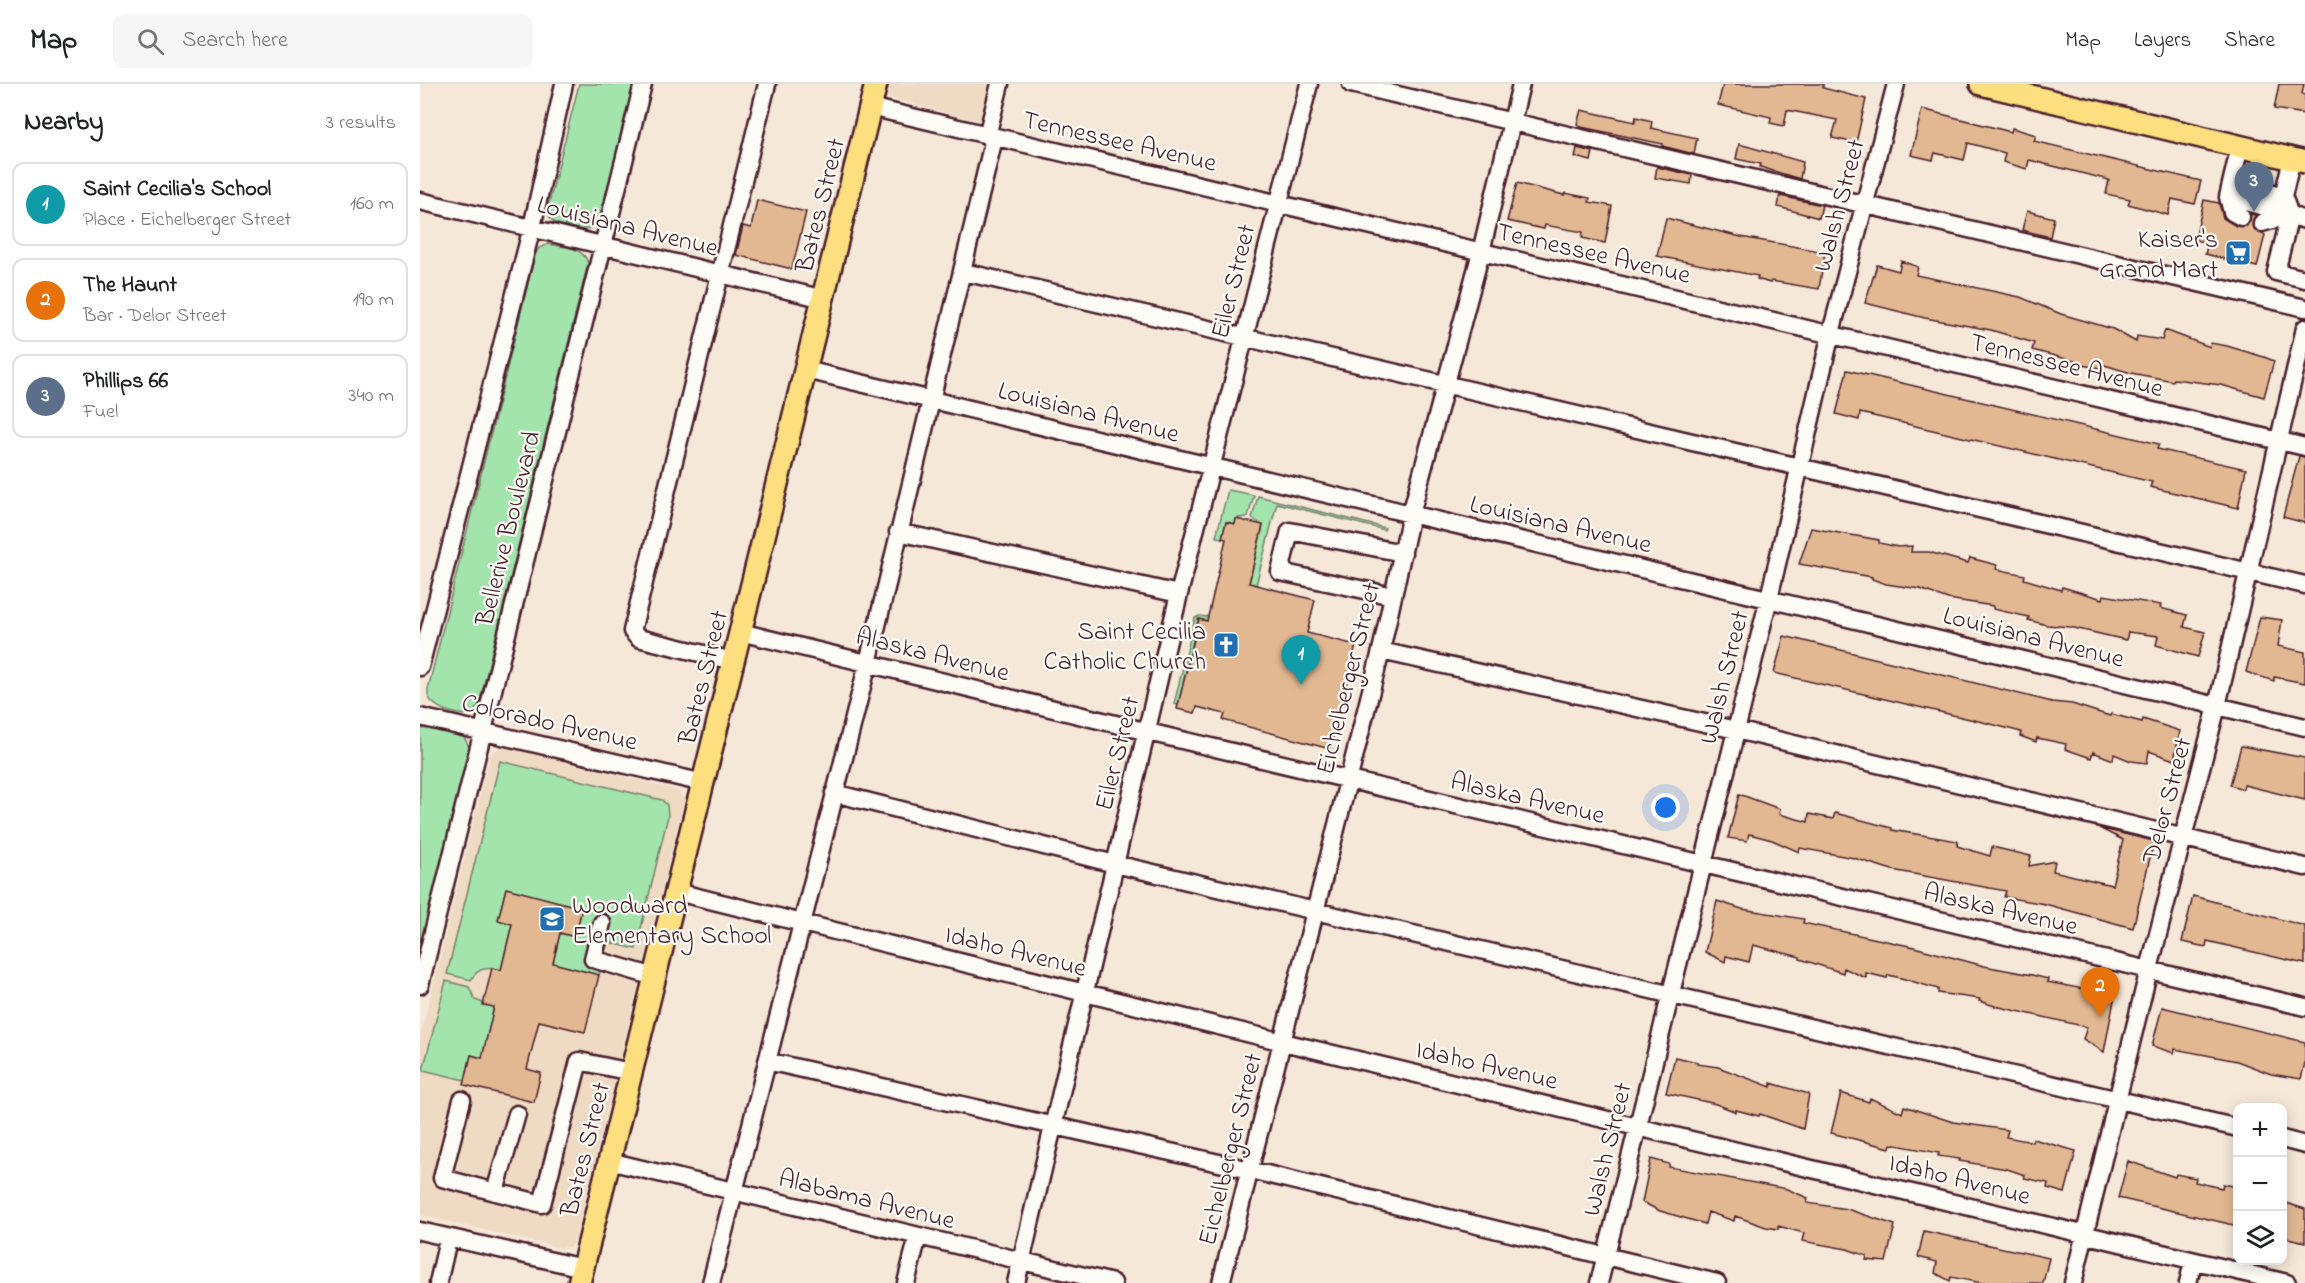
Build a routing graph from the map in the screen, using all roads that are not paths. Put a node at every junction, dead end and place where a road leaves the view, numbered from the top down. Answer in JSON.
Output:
{"nodes":[{"id":1,"x":564,"y":84,"type":"edge"},
{"id":2,"x":643,"y":84,"type":"edge"},
{"id":3,"x":767,"y":84,"type":"edge"},
{"id":4,"x":876,"y":84,"type":"edge"},
{"id":5,"x":1000,"y":84,"type":"edge"},
{"id":6,"x":1309,"y":84,"type":"edge"},
{"id":7,"x":1350,"y":84,"type":"edge"},
{"id":8,"x":1521,"y":84,"type":"edge"},
{"id":9,"x":1896,"y":84,"type":"edge"},
{"id":10,"x":1981,"y":84,"type":"edge"},
{"id":11,"x":870,"y":107,"type":"junction"},
{"id":12,"x":1513,"y":123,"type":"junction"},
{"id":13,"x":991,"y":137,"type":"junction"},
{"id":14,"x":2240,"y":146,"type":"junction"},
{"id":15,"x":2298,"y":160,"type":"edge"},
{"id":16,"x":2230,"y":189,"type":"junction"},
{"id":17,"x":420,"y":201,"type":"edge"},
{"id":18,"x":1278,"y":202,"type":"junction"},
{"id":19,"x":1864,"y":204,"type":"junction"},
{"id":20,"x":2291,"y":209,"type":"edge"},
{"id":21,"x":2241,"y":218,"type":"dead end"},
{"id":22,"x":2262,"y":223,"type":"dead end"},
{"id":23,"x":532,"y":227,"type":"junction"},
{"id":24,"x":605,"y":245,"type":"junction"},
{"id":25,"x":1481,"y":252,"type":"junction"},
{"id":26,"x":964,"y":272,"type":"junction"},
{"id":27,"x":2276,"y":272,"type":"junction"},
{"id":28,"x":718,"y":274,"type":"junction"},
{"id":29,"x":2305,"y":279,"type":"edge"},
{"id":30,"x":824,"y":298,"type":"junction"},
{"id":31,"x":2268,"y":299,"type":"junction"},
{"id":32,"x":2305,"y":308,"type":"edge"},
{"id":33,"x":2305,"y":328,"type":"edge"},
{"id":34,"x":1831,"y":333,"type":"junction"},
{"id":35,"x":1246,"y":337,"type":"junction"},
{"id":36,"x":806,"y":370,"type":"junction"},
{"id":37,"x":1444,"y":385,"type":"junction"},
{"id":38,"x":932,"y":399,"type":"junction"},
{"id":39,"x":2278,"y":441,"type":"junction"},
{"id":40,"x":2305,"y":447,"type":"edge"},
{"id":41,"x":1212,"y":467,"type":"junction"},
{"id":42,"x":1800,"y":467,"type":"junction"},
{"id":43,"x":1411,"y":514,"type":"junction"},
{"id":44,"x":898,"y":532,"type":"junction"},
{"id":45,"x":1403,"y":553,"type":"junction"},
{"id":46,"x":2247,"y":572,"type":"junction"},
{"id":47,"x":2305,"y":585,"type":"edge"},
{"id":48,"x":1179,"y":594,"type":"junction"},
{"id":49,"x":1393,"y":596,"type":"junction"},
{"id":50,"x":1769,"y":598,"type":"junction"},
{"id":51,"x":740,"y":632,"type":"junction"},
{"id":52,"x":1381,"y":651,"type":"junction"},
{"id":53,"x":733,"y":661,"type":"junction"},
{"id":54,"x":868,"y":663,"type":"junction"},
{"id":55,"x":420,"y":667,"type":"edge"},
{"id":56,"x":2217,"y":706,"type":"junction"},
{"id":57,"x":420,"y":717,"type":"edge"},
{"id":58,"x":2305,"y":727,"type":"edge"},
{"id":59,"x":1736,"y":730,"type":"junction"},
{"id":60,"x":481,"y":732,"type":"junction"},
{"id":61,"x":1148,"y":732,"type":"junction"},
{"id":62,"x":1348,"y":780,"type":"junction"},
{"id":63,"x":704,"y":783,"type":"junction"},
{"id":64,"x":834,"y":793,"type":"junction"},
{"id":65,"x":2183,"y":836,"type":"junction"},
{"id":66,"x":1115,"y":864,"type":"junction"},
{"id":67,"x":1702,"y":864,"type":"junction"},
{"id":68,"x":2305,"y":867,"type":"edge"},
{"id":69,"x":677,"y":892,"type":"junction"},
{"id":70,"x":1315,"y":911,"type":"junction"},
{"id":71,"x":802,"y":922,"type":"junction"},
{"id":72,"x":602,"y":923,"type":"dead end"},
{"id":73,"x":2149,"y":969,"type":"junction"},
{"id":74,"x":655,"y":977,"type":"junction"},
{"id":75,"x":420,"y":985,"type":"edge"},
{"id":76,"x":1083,"y":993,"type":"junction"},
{"id":77,"x":1670,"y":996,"type":"junction"},
{"id":78,"x":2305,"y":1007,"type":"edge"},
{"id":79,"x":1283,"y":1042,"type":"junction"},
{"id":80,"x":767,"y":1061,"type":"junction"},
{"id":81,"x":631,"y":1072,"type":"junction"},
{"id":82,"x":2118,"y":1099,"type":"junction"},
{"id":83,"x":462,"y":1100,"type":"dead end"},
{"id":84,"x":517,"y":1114,"type":"dead end"},
{"id":85,"x":1055,"y":1125,"type":"junction"},
{"id":86,"x":1637,"y":1126,"type":"junction"},
{"id":87,"x":2233,"y":1127,"type":"edge"},
{"id":88,"x":2287,"y":1140,"type":"edge"},
{"id":89,"x":2305,"y":1144,"type":"edge"},
{"id":90,"x":609,"y":1161,"type":"junction"},
{"id":91,"x":1250,"y":1170,"type":"junction"},
{"id":92,"x":495,"y":1192,"type":"junction"},
{"id":93,"x":734,"y":1192,"type":"junction"},
{"id":94,"x":420,"y":1231,"type":"edge"},
{"id":95,"x":2085,"y":1235,"type":"junction"},
{"id":96,"x":918,"y":1236,"type":"junction"},
{"id":97,"x":448,"y":1240,"type":"junction"},
{"id":98,"x":1606,"y":1257,"type":"junction"},
{"id":99,"x":1022,"y":1261,"type":"junction"},
{"id":100,"x":2193,"y":1262,"type":"junction"},
{"id":101,"x":581,"y":1276,"type":"edge"},
{"id":102,"x":1107,"y":1282,"type":"edge"},
{"id":103,"x":438,"y":1283,"type":"edge"},
{"id":104,"x":711,"y":1283,"type":"edge"},
{"id":105,"x":906,"y":1283,"type":"edge"},
{"id":106,"x":1016,"y":1283,"type":"edge"},
{"id":107,"x":1221,"y":1283,"type":"edge"},
{"id":108,"x":1599,"y":1283,"type":"edge"},
{"id":109,"x":1718,"y":1283,"type":"edge"},
{"id":110,"x":2073,"y":1283,"type":"edge"},
{"id":111,"x":2188,"y":1283,"type":"edge"},
{"id":112,"x":2285,"y":1283,"type":"edge"}],
"edges":[{"from":1,"to":23,"type":"street","name":"Bellerive Boulevard"},
{"from":2,"to":24,"type":"street","name":"Bellerive Boulevard"},
{"from":3,"to":28,"type":"street"},
{"from":4,"to":11,"type":"main road","name":"Bates Street"},
{"from":5,"to":13,"type":"street"},
{"from":6,"to":18,"type":"street","name":"Eiler Street"},
{"from":7,"to":12,"type":"street"},
{"from":8,"to":12,"type":"street","name":"Eichelberger Street"},
{"from":9,"to":19,"type":"street","name":"Walsh Street"},
{"from":10,"to":14,"type":"main road"},
{"from":11,"to":13,"type":"street","name":"Tennessee Avenue"},
{"from":11,"to":30,"type":"main road","name":"Bates Street"},
{"from":12,"to":19,"type":"street"},
{"from":12,"to":25,"type":"street","name":"Eichelberger Street"},
{"from":13,"to":18,"type":"street","name":"Tennessee Avenue"},
{"from":13,"to":26,"type":"street"},
{"from":14,"to":15,"type":"main road"},
{"from":14,"to":16,"type":"street"},
{"from":15,"to":20,"type":"street"},
{"from":16,"to":20,"type":"street"},
{"from":16,"to":21,"type":"street"},
{"from":17,"to":23,"type":"street","name":"Louisiana Avenue"},
{"from":18,"to":25,"type":"street","name":"Tennessee Avenue"},
{"from":18,"to":35,"type":"street","name":"Eiler Street"},
{"from":19,"to":31,"type":"street"},
{"from":19,"to":34,"type":"street","name":"Walsh Street"},
{"from":20,"to":22,"type":"street"},
{"from":20,"to":27,"type":"street"},
{"from":23,"to":24,"type":"street","name":"Louisiana Avenue"},
{"from":23,"to":55,"type":"street","name":"Bellerive Boulevard"},
{"from":24,"to":28,"type":"street","name":"Louisiana Avenue"},
{"from":24,"to":60,"type":"street","name":"Bellerive Boulevard"},
{"from":25,"to":34,"type":"street","name":"Tennessee Avenue"},
{"from":25,"to":37,"type":"street","name":"Eichelberger Street"},
{"from":26,"to":35,"type":"street"},
{"from":26,"to":38,"type":"street"},
{"from":27,"to":29,"type":"street"},
{"from":27,"to":31,"type":"street"},
{"from":28,"to":30,"type":"street","name":"Louisiana Avenue"},
{"from":28,"to":53,"type":"street"},
{"from":30,"to":36,"type":"main road","name":"Bates Street"},
{"from":31,"to":32,"type":"street"},
{"from":33,"to":39,"type":"street","name":"Delor Street"},
{"from":34,"to":39,"type":"street","name":"Tennessee Avenue"},
{"from":34,"to":42,"type":"street","name":"Walsh Street"},
{"from":35,"to":37,"type":"street"},
{"from":35,"to":41,"type":"street","name":"Eiler Street"},
{"from":36,"to":38,"type":"street","name":"Louisiana Avenue"},
{"from":36,"to":51,"type":"main road","name":"Bates Street"},
{"from":37,"to":42,"type":"street"},
{"from":37,"to":43,"type":"street","name":"Eichelberger Street"},
{"from":38,"to":41,"type":"street","name":"Louisiana Avenue"},
{"from":38,"to":44,"type":"street"},
{"from":39,"to":40,"type":"street","name":"Tennessee Avenue"},
{"from":39,"to":46,"type":"street","name":"Delor Street"},
{"from":41,"to":43,"type":"street","name":"Louisiana Avenue"},
{"from":41,"to":48,"type":"street","name":"Eiler Street"},
{"from":42,"to":46,"type":"street"},
{"from":42,"to":50,"type":"street","name":"Walsh Street"},
{"from":43,"to":45,"type":"street","name":"Eichelberger Street"},
{"from":43,"to":50,"type":"street","name":"Louisiana Avenue"},
{"from":44,"to":48,"type":"street"},
{"from":44,"to":54,"type":"street"},
{"from":45,"to":49,"type":"street","name":"Eichelberger Street"},
{"from":45,"to":49,"type":"street"},
{"from":46,"to":47,"type":"street"},
{"from":46,"to":56,"type":"street","name":"Delor Street"},
{"from":48,"to":61,"type":"street","name":"Eiler Street"},
{"from":49,"to":52,"type":"street","name":"Eichelberger Street"},
{"from":50,"to":56,"type":"street","name":"Louisiana Avenue"},
{"from":50,"to":59,"type":"street","name":"Walsh Street"},
{"from":51,"to":53,"type":"main road","name":"Bates Street"},
{"from":51,"to":54,"type":"street","name":"Alaska Avenue"},
{"from":52,"to":59,"type":"street"},
{"from":52,"to":62,"type":"street","name":"Eichelberger Street"},
{"from":53,"to":63,"type":"main road","name":"Bates Street"},
{"from":54,"to":61,"type":"street","name":"Alaska Avenue"},
{"from":54,"to":64,"type":"street"},
{"from":56,"to":58,"type":"street","name":"Louisiana Avenue"},
{"from":56,"to":65,"type":"street","name":"Delor Street"},
{"from":57,"to":60,"type":"street","name":"Colorado Avenue"},
{"from":59,"to":65,"type":"street"},
{"from":59,"to":67,"type":"street","name":"Walsh Street"},
{"from":60,"to":63,"type":"street","name":"Colorado Avenue"},
{"from":60,"to":75,"type":"street","name":"Bellerive Boulevard"},
{"from":61,"to":62,"type":"street","name":"Alaska Avenue"},
{"from":61,"to":66,"type":"street","name":"Eiler Street"},
{"from":62,"to":67,"type":"street","name":"Alaska Avenue"},
{"from":62,"to":70,"type":"street","name":"Eichelberger Street"},
{"from":63,"to":69,"type":"main road","name":"Bates Street"},
{"from":64,"to":66,"type":"street"},
{"from":64,"to":71,"type":"street"},
{"from":65,"to":68,"type":"street"},
{"from":65,"to":73,"type":"street","name":"Delor Street"},
{"from":66,"to":70,"type":"street"},
{"from":66,"to":76,"type":"street","name":"Eiler Street"},
{"from":67,"to":73,"type":"street","name":"Alaska Avenue"},
{"from":67,"to":77,"type":"street","name":"Walsh Street"},
{"from":69,"to":71,"type":"street","name":"Idaho Avenue"},
{"from":69,"to":74,"type":"main road","name":"Bates Street"},
{"from":70,"to":77,"type":"street"},
{"from":70,"to":79,"type":"street","name":"Eichelberger Street"},
{"from":71,"to":76,"type":"street","name":"Idaho Avenue"},
{"from":71,"to":80,"type":"street"},
{"from":72,"to":74,"type":"street"},
{"from":73,"to":78,"type":"street","name":"Alaska Avenue"},
{"from":73,"to":82,"type":"street","name":"Delor Street"},
{"from":74,"to":81,"type":"main road","name":"Bates Street"},
{"from":76,"to":79,"type":"street","name":"Idaho Avenue"},
{"from":76,"to":85,"type":"street","name":"Eiler Street"},
{"from":77,"to":82,"type":"street"},
{"from":77,"to":86,"type":"street","name":"Walsh Street"},
{"from":79,"to":86,"type":"street","name":"Idaho Avenue"},
{"from":79,"to":91,"type":"street","name":"Eichelberger Street"},
{"from":80,"to":85,"type":"street"},
{"from":80,"to":93,"type":"street"},
{"from":81,"to":90,"type":"main road","name":"Bates Street"},
{"from":81,"to":92,"type":"street"},
{"from":82,"to":87,"type":"street"},
{"from":82,"to":95,"type":"street","name":"Delor Street"},
{"from":83,"to":92,"type":"street"},
{"from":84,"to":92,"type":"street"},
{"from":85,"to":91,"type":"street"},
{"from":85,"to":99,"type":"street","name":"Eiler Street"},
{"from":86,"to":95,"type":"street","name":"Idaho Avenue"},
{"from":86,"to":98,"type":"street","name":"Walsh Street"},
{"from":88,"to":89,"type":"street"},
{"from":90,"to":93,"type":"street","name":"Alabama Avenue"},
{"from":90,"to":101,"type":"main road","name":"Bates Street"},
{"from":91,"to":98,"type":"street"},
{"from":91,"to":107,"type":"street","name":"Eichelberger Street"},
{"from":93,"to":96,"type":"street","name":"Alabama Avenue"},
{"from":93,"to":104,"type":"street"},
{"from":94,"to":97,"type":"street"},
{"from":95,"to":100,"type":"street","name":"Idaho Avenue"},
{"from":95,"to":110,"type":"street","name":"Delor Street"},
{"from":96,"to":99,"type":"street","name":"Alabama Avenue"},
{"from":96,"to":105,"type":"street"},
{"from":97,"to":101,"type":"street"},
{"from":97,"to":103,"type":"street"},
{"from":98,"to":108,"type":"street","name":"Walsh Street"},
{"from":98,"to":109,"type":"street"},
{"from":99,"to":102,"type":"street","name":"Alabama Avenue"},
{"from":99,"to":106,"type":"street","name":"Eiler Street"},
{"from":100,"to":111,"type":"street"},
{"from":100,"to":112,"type":"street","name":"Idaho Avenue"}]}
